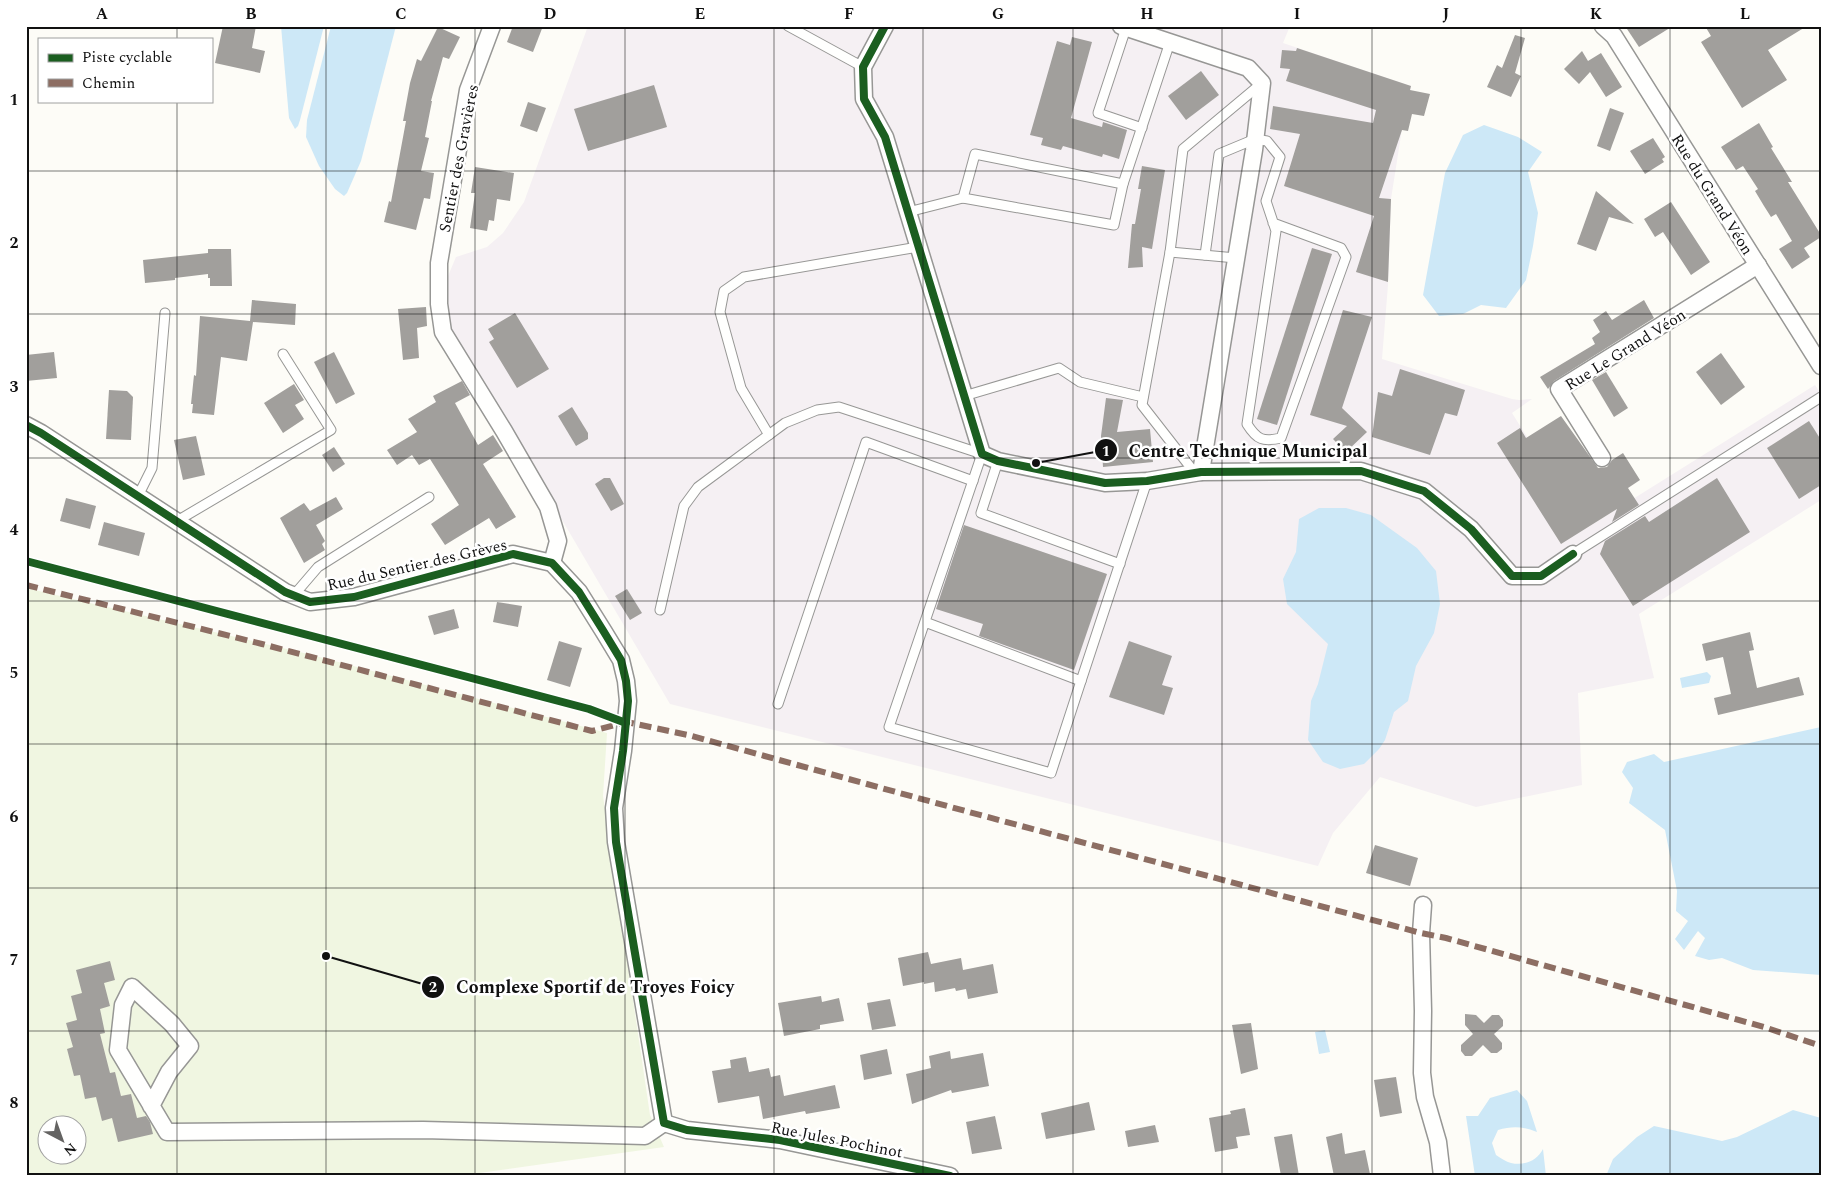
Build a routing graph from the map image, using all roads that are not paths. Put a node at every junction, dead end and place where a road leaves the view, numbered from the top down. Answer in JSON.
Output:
{"nodes":[{"id":1,"x":492,"y":26,"type":"edge"},
{"id":2,"x":788,"y":26,"type":"edge"},
{"id":3,"x":885,"y":26,"type":"edge"},
{"id":4,"x":1603,"y":26,"type":"edge"},
{"id":5,"x":1124,"y":27,"type":"edge"},
{"id":6,"x":1170,"y":42,"type":"junction"},
{"id":7,"x":863,"y":66,"type":"junction"},
{"id":8,"x":1262,"y":83,"type":"junction"},
{"id":9,"x":1142,"y":128,"type":"junction"},
{"id":10,"x":1255,"y":139,"type":"junction"},
{"id":11,"x":1124,"y":184,"type":"junction"},
{"id":12,"x":963,"y":198,"type":"junction"},
{"id":13,"x":908,"y":212,"type":"junction"},
{"id":14,"x":1273,"y":223,"type":"junction"},
{"id":15,"x":918,"y":247,"type":"junction"},
{"id":16,"x":1170,"y":252,"type":"junction"},
{"id":17,"x":1205,"y":255,"type":"junction"},
{"id":18,"x":1236,"y":258,"type":"junction"},
{"id":19,"x":1758,"y":265,"type":"junction"},
{"id":20,"x":165,"y":313,"type":"dead end"},
{"id":21,"x":283,"y":354,"type":"dead end"},
{"id":22,"x":1821,"y":366,"type":"edge"},
{"id":23,"x":964,"y":396,"type":"junction"},
{"id":24,"x":1143,"y":397,"type":"junction"},
{"id":25,"x":1821,"y":397,"type":"edge"},
{"id":26,"x":26,"y":425,"type":"edge"},
{"id":27,"x":769,"y":435,"type":"junction"},
{"id":28,"x":982,"y":454,"type":"junction"},
{"id":29,"x":1602,"y":458,"type":"dead end"},
{"id":30,"x":998,"y":461,"type":"junction"},
{"id":31,"x":1198,"y":473,"type":"junction"},
{"id":32,"x":973,"y":481,"type":"junction"},
{"id":33,"x":1147,"y":481,"type":"junction"},
{"id":34,"x":138,"y":496,"type":"junction"},
{"id":35,"x":429,"y":497,"type":"dead end"},
{"id":36,"x":177,"y":521,"type":"junction"},
{"id":37,"x":1573,"y":554,"type":"joint"},
{"id":38,"x":552,"y":563,"type":"junction"},
{"id":39,"x":1120,"y":564,"type":"junction"},
{"id":40,"x":294,"y":595,"type":"junction"},
{"id":41,"x":660,"y":610,"type":"dead end"},
{"id":42,"x":925,"y":622,"type":"junction"},
{"id":43,"x":1081,"y":681,"type":"junction"},
{"id":44,"x":778,"y":704,"type":"dead end"},
{"id":45,"x":1423,"y":905,"type":"dead end"},
{"id":46,"x":151,"y":1106,"type":"junction"},
{"id":47,"x":664,"y":1123,"type":"junction"},
{"id":48,"x":950,"y":1176,"type":"edge"},
{"id":49,"x":1442,"y":1176,"type":"edge"}],
"edges":[{"from":1,"to":38,"type":"street","name":"Sentier des Gravières"},
{"from":2,"to":7,"type":"lane"},
{"from":3,"to":7,"type":"street"},
{"from":4,"to":19,"type":"street","name":"Rue du Grand Véon"},
{"from":5,"to":6,"type":"street"},
{"from":5,"to":9,"type":"lane"},
{"from":6,"to":8,"type":"street"},
{"from":6,"to":9,"type":"lane"},
{"from":7,"to":13,"type":"street"},
{"from":8,"to":10,"type":"street"},
{"from":8,"to":16,"type":"lane"},
{"from":9,"to":11,"type":"lane"},
{"from":10,"to":14,"type":"lane"},
{"from":10,"to":17,"type":"lane"},
{"from":10,"to":18,"type":"street"},
{"from":11,"to":12,"type":"lane"},
{"from":11,"to":12,"type":"lane"},
{"from":12,"to":13,"type":"lane"},
{"from":13,"to":15,"type":"street"},
{"from":14,"to":14,"type":"lane"},
{"from":15,"to":23,"type":"street"},
{"from":15,"to":27,"type":"lane"},
{"from":16,"to":17,"type":"lane"},
{"from":16,"to":24,"type":"lane"},
{"from":17,"to":18,"type":"lane"},
{"from":18,"to":31,"type":"street"},
{"from":19,"to":22,"type":"street","name":"Rue du Grand Véon"},
{"from":19,"to":29,"type":"street","name":"Rue Le Grand Véon"},
{"from":20,"to":34,"type":"lane"},
{"from":21,"to":36,"type":"lane"},
{"from":23,"to":24,"type":"lane"},
{"from":23,"to":28,"type":"street"},
{"from":24,"to":31,"type":"lane"},
{"from":25,"to":37,"type":"lane"},
{"from":26,"to":34,"type":"street","name":"Rue du Sentier des Grèves"},
{"from":27,"to":28,"type":"lane"},
{"from":27,"to":41,"type":"lane"},
{"from":28,"to":30,"type":"street"},
{"from":28,"to":32,"type":"lane"},
{"from":30,"to":33,"type":"street"},
{"from":30,"to":39,"type":"lane"},
{"from":31,"to":33,"type":"street"},
{"from":31,"to":37,"type":"street"},
{"from":32,"to":42,"type":"lane"},
{"from":32,"to":44,"type":"lane"},
{"from":33,"to":39,"type":"lane"},
{"from":34,"to":36,"type":"street","name":"Rue du Sentier des Grèves"},
{"from":35,"to":40,"type":"lane"},
{"from":36,"to":40,"type":"street","name":"Rue du Sentier des Grèves"},
{"from":38,"to":40,"type":"street","name":"Rue du Sentier des Grèves"},
{"from":38,"to":47,"type":"street"},
{"from":39,"to":43,"type":"lane"},
{"from":42,"to":43,"type":"lane"},
{"from":42,"to":43,"type":"lane"},
{"from":45,"to":49,"type":"street"},
{"from":46,"to":46,"type":"street"},
{"from":46,"to":47,"type":"street"},
{"from":47,"to":48,"type":"street","name":"Rue Jules Pochinot"}]}
